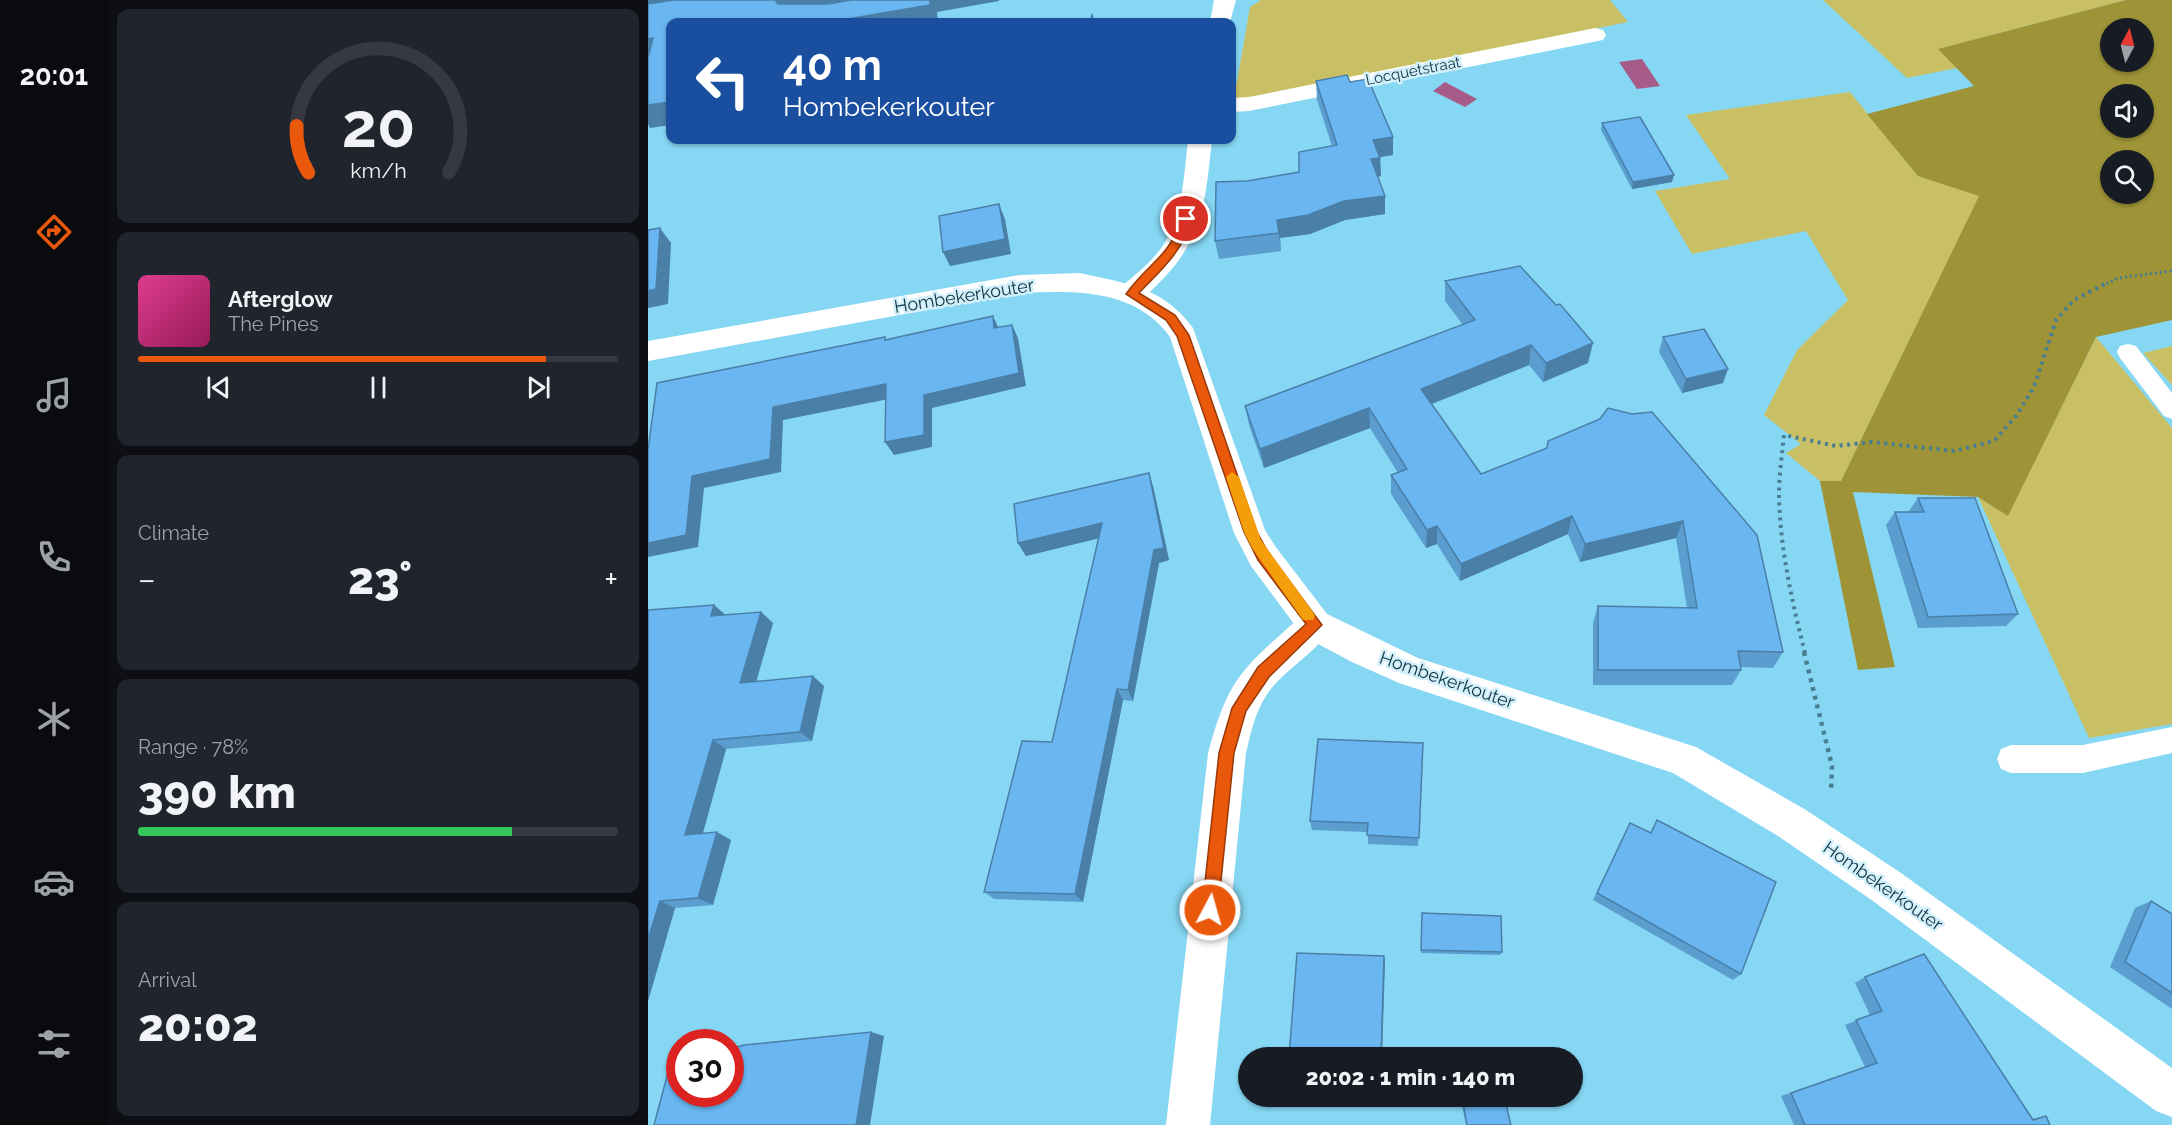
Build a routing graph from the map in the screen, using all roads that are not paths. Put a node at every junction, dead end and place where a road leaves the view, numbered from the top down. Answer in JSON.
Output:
{"nodes":[{"id":1,"x":1225,"y":0,"type":"edge"},
{"id":2,"x":1222,"y":18,"type":"edge"},
{"id":3,"x":1595,"y":35,"type":"dead end"},
{"id":4,"x":1236,"y":105,"type":"edge"},
{"id":5,"x":1199,"y":144,"type":"edge"},
{"id":6,"x":1131,"y":294,"type":"junction"},
{"id":7,"x":648,"y":351,"type":"edge"},
{"id":8,"x":2128,"y":352,"type":"dead end"},
{"id":9,"x":2172,"y":410,"type":"edge"},
{"id":10,"x":1315,"y":625,"type":"junction"},
{"id":11,"x":2172,"y":740,"type":"edge"},
{"id":12,"x":2011,"y":759,"type":"dead end"},
{"id":13,"x":2172,"y":1095,"type":"edge"},
{"id":14,"x":1188,"y":1125,"type":"edge"}],
"edges":[{"from":1,"to":2,"type":"street"},
{"from":3,"to":4,"type":"street","name":"Locquetstraat"},
{"from":5,"to":6,"type":"street"},
{"from":6,"to":7,"type":"street","name":"Hombekerkouter"},
{"from":6,"to":10,"type":"street","name":"Hombekerkouter"},
{"from":8,"to":9,"type":"lane"},
{"from":10,"to":13,"type":"street","name":"Hombekerkouter"},
{"from":10,"to":14,"type":"street"},
{"from":11,"to":12,"type":"lane"}]}
